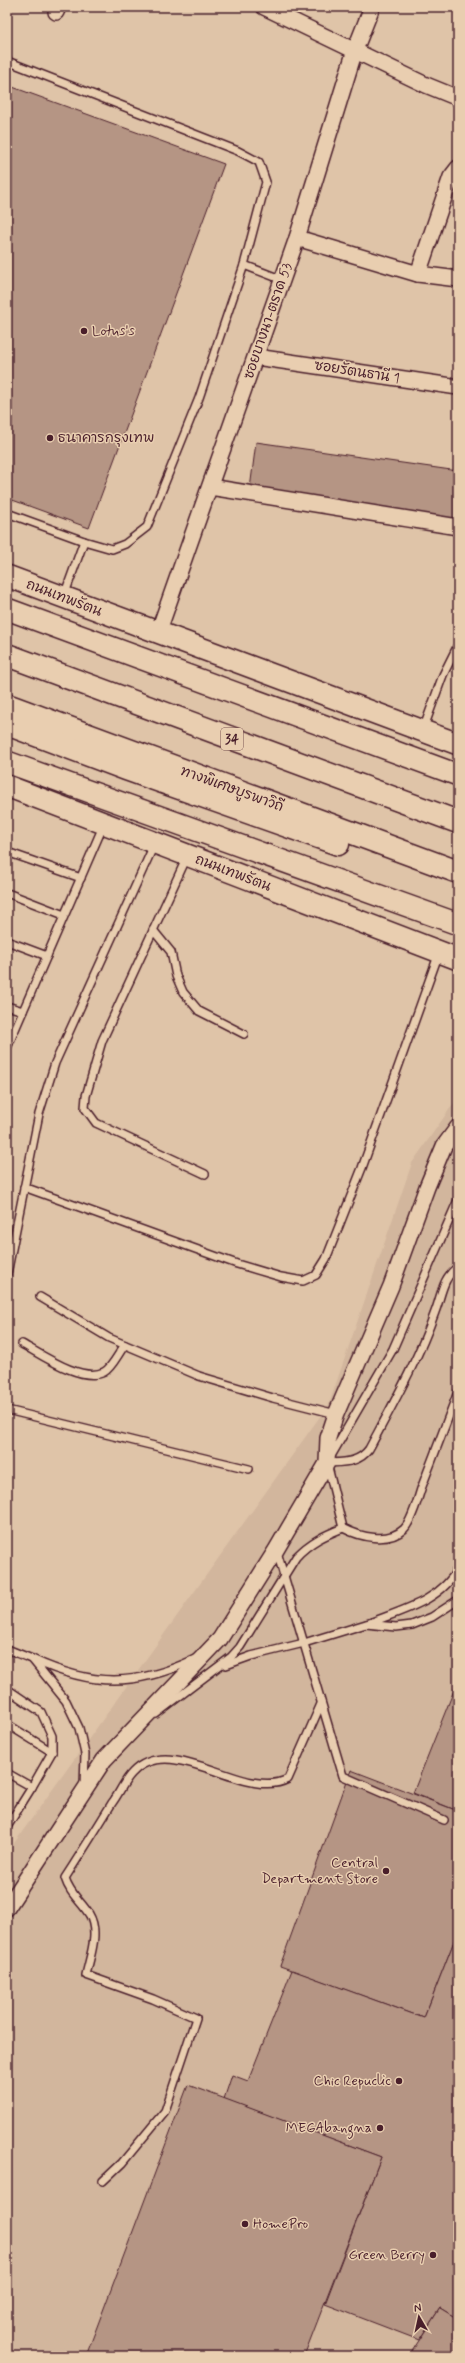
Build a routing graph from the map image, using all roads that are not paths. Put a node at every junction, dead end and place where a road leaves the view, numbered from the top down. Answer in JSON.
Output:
{"nodes":[{"id":1,"x":264,"y":7,"type":"edge"},
{"id":2,"x":372,"y":7,"type":"edge"},
{"id":3,"x":355,"y":50,"type":"junction"},
{"id":4,"x":7,"y":61,"type":"edge"},
{"id":5,"x":458,"y":98,"type":"edge"},
{"id":6,"x":458,"y":168,"type":"edge"},
{"id":7,"x":297,"y":238,"type":"junction"},
{"id":8,"x":244,"y":265,"type":"junction"},
{"id":9,"x":418,"y":274,"type":"junction"},
{"id":10,"x":458,"y":279,"type":"edge"},
{"id":11,"x":283,"y":280,"type":"junction"},
{"id":12,"x":256,"y":357,"type":"junction"},
{"id":13,"x":458,"y":387,"type":"edge"},
{"id":14,"x":210,"y":487,"type":"junction"},
{"id":15,"x":7,"y":513,"type":"edge"},
{"id":16,"x":458,"y":528,"type":"edge"},
{"id":17,"x":84,"y":542,"type":"junction"},
{"id":18,"x":7,"y":576,"type":"edge"},
{"id":19,"x":63,"y":598,"type":"junction"},
{"id":20,"x":7,"y":609,"type":"edge"},
{"id":21,"x":158,"y":633,"type":"junction"},
{"id":22,"x":458,"y":645,"type":"edge"},
{"id":23,"x":7,"y":655,"type":"edge"},
{"id":24,"x":7,"y":669,"type":"edge"},
{"id":25,"x":7,"y":705,"type":"edge"},
{"id":26,"x":7,"y":724,"type":"edge"},
{"id":27,"x":423,"y":731,"type":"junction"},
{"id":28,"x":458,"y":744,"type":"edge"},
{"id":29,"x":7,"y":762,"type":"edge"},
{"id":30,"x":458,"y":775,"type":"edge"},
{"id":31,"x":7,"y":786,"type":"edge"},
{"id":32,"x":458,"y":822,"type":"edge"},
{"id":33,"x":104,"y":824,"type":"junction"},
{"id":34,"x":458,"y":835,"type":"edge"},
{"id":35,"x":155,"y":843,"type":"junction"},
{"id":36,"x":7,"y":852,"type":"edge"},
{"id":37,"x":188,"y":855,"type":"junction"},
{"id":38,"x":458,"y":872,"type":"edge"},
{"id":39,"x":81,"y":878,"type":"junction"},
{"id":40,"x":458,"y":886,"type":"edge"},
{"id":41,"x":7,"y":893,"type":"edge"},
{"id":42,"x":64,"y":915,"type":"junction"},
{"id":43,"x":458,"y":924,"type":"edge"},
{"id":44,"x":153,"y":930,"type":"junction"},
{"id":45,"x":7,"y":941,"type":"edge"},
{"id":46,"x":47,"y":956,"type":"junction"},
{"id":47,"x":449,"y":956,"type":"edge"},
{"id":48,"x":7,"y":1006,"type":"edge"},
{"id":49,"x":23,"y":1011,"type":"junction"},
{"id":50,"x":244,"y":1034,"type":"dead end"},
{"id":51,"x":7,"y":1048,"type":"edge"},
{"id":52,"x":458,"y":1127,"type":"edge"},
{"id":53,"x":205,"y":1174,"type":"dead end"},
{"id":54,"x":24,"y":1187,"type":"junction"},
{"id":55,"x":458,"y":1200,"type":"edge"},
{"id":56,"x":458,"y":1267,"type":"edge"},
{"id":57,"x":7,"y":1274,"type":"edge"},
{"id":58,"x":40,"y":1297,"type":"dead end"},
{"id":59,"x":22,"y":1344,"type":"dead end"},
{"id":60,"x":125,"y":1345,"type":"junction"},
{"id":61,"x":458,"y":1392,"type":"edge"},
{"id":62,"x":7,"y":1410,"type":"edge"},
{"id":63,"x":336,"y":1414,"type":"junction"},
{"id":64,"x":327,"y":1463,"type":"junction"},
{"id":65,"x":249,"y":1469,"type":"dead end"},
{"id":66,"x":343,"y":1528,"type":"junction"},
{"id":67,"x":276,"y":1550,"type":"junction"},
{"id":68,"x":458,"y":1568,"type":"edge"},
{"id":69,"x":284,"y":1576,"type":"junction"},
{"id":70,"x":458,"y":1600,"type":"edge"},
{"id":71,"x":366,"y":1624,"type":"junction"},
{"id":72,"x":304,"y":1644,"type":"junction"},
{"id":73,"x":7,"y":1649,"type":"edge"},
{"id":74,"x":206,"y":1654,"type":"junction"},
{"id":75,"x":32,"y":1659,"type":"junction"},
{"id":76,"x":220,"y":1668,"type":"junction"},
{"id":77,"x":7,"y":1689,"type":"edge"},
{"id":78,"x":321,"y":1704,"type":"junction"},
{"id":79,"x":7,"y":1724,"type":"edge"},
{"id":80,"x":125,"y":1737,"type":"junction"},
{"id":81,"x":52,"y":1752,"type":"junction"},
{"id":82,"x":7,"y":1773,"type":"edge"},
{"id":83,"x":32,"y":1787,"type":"junction"},
{"id":84,"x":84,"y":1790,"type":"junction"},
{"id":85,"x":444,"y":1820,"type":"dead end"},
{"id":86,"x":8,"y":1824,"type":"edge"},
{"id":87,"x":7,"y":1908,"type":"edge"},
{"id":88,"x":103,"y":2181,"type":"dead end"}],
"edges":[{"from":1,"to":3,"type":"street"},
{"from":2,"to":3,"type":"street","name":"ซอยบางนา-ตราด 53"},
{"from":3,"to":5,"type":"street"},
{"from":3,"to":7,"type":"street","name":"ซอยบางนา-ตราด 53"},
{"from":4,"to":8,"type":"lane"},
{"from":6,"to":9,"type":"street"},
{"from":7,"to":9,"type":"street"},
{"from":7,"to":11,"type":"street","name":"ซอยบางนา-ตราด 53"},
{"from":8,"to":11,"type":"lane"},
{"from":8,"to":17,"type":"lane"},
{"from":9,"to":10,"type":"street"},
{"from":11,"to":12,"type":"street","name":"ซอยบางนา-ตราด 53"},
{"from":12,"to":13,"type":"street","name":"ซอยรัตนธานี 1"},
{"from":12,"to":14,"type":"street","name":"ซอยบางนา-ตราด 53"},
{"from":14,"to":16,"type":"street"},
{"from":14,"to":21,"type":"street","name":"ซอยบางนา-ตราด 53"},
{"from":15,"to":17,"type":"lane"},
{"from":17,"to":19,"type":"lane"},
{"from":18,"to":19,"type":"main road","name":"ถนนเทพรัตน"},
{"from":19,"to":21,"type":"main road","name":"ถนนเทพรัตน"},
{"from":20,"to":30,"type":"main road"},
{"from":21,"to":27,"type":"main road","name":"ถนนเทพรัตน"},
{"from":22,"to":27,"type":"lane"},
{"from":23,"to":32,"type":"highway","number":"34"},
{"from":24,"to":34,"type":"highway"},
{"from":25,"to":38,"type":"highway","name":"ทางพิเศษบูรพาวิถี"},
{"from":26,"to":40,"type":"highway"},
{"from":27,"to":28,"type":"main road","name":"ถนนเทพรัตน"},
{"from":29,"to":43,"type":"main road"},
{"from":31,"to":33,"type":"main road","name":"ถนนเทพรัตน"},
{"from":33,"to":35,"type":"main road","name":"ถนนเทพรัตน"},
{"from":33,"to":39,"type":"lane"},
{"from":35,"to":37,"type":"main road","name":"ถนนเทพรัตน"},
{"from":35,"to":54,"type":"lane"},
{"from":36,"to":39,"type":"lane"},
{"from":37,"to":44,"type":"lane"},
{"from":37,"to":47,"type":"main road","name":"ถนนเทพรัตน"},
{"from":39,"to":42,"type":"lane"},
{"from":41,"to":42,"type":"lane"},
{"from":42,"to":46,"type":"lane"},
{"from":44,"to":50,"type":"lane"},
{"from":44,"to":53,"type":"lane"},
{"from":45,"to":46,"type":"lane"},
{"from":46,"to":49,"type":"lane"},
{"from":47,"to":54,"type":"lane"},
{"from":48,"to":49,"type":"lane"},
{"from":49,"to":51,"type":"lane"},
{"from":52,"to":63,"type":"street"},
{"from":54,"to":57,"type":"lane"},
{"from":55,"to":64,"type":"lane"},
{"from":56,"to":64,"type":"lane"},
{"from":58,"to":60,"type":"lane"},
{"from":59,"to":60,"type":"lane"},
{"from":60,"to":63,"type":"lane"},
{"from":61,"to":66,"type":"lane"},
{"from":62,"to":65,"type":"lane"},
{"from":63,"to":64,"type":"street"},
{"from":64,"to":66,"type":"lane"},
{"from":64,"to":67,"type":"street"},
{"from":66,"to":69,"type":"lane"},
{"from":67,"to":69,"type":"lane"},
{"from":67,"to":74,"type":"street"},
{"from":68,"to":71,"type":"lane"},
{"from":69,"to":72,"type":"lane"},
{"from":69,"to":76,"type":"lane"},
{"from":70,"to":71,"type":"lane"},
{"from":71,"to":72,"type":"lane"},
{"from":72,"to":76,"type":"lane"},
{"from":72,"to":78,"type":"lane"},
{"from":73,"to":75,"type":"lane"},
{"from":74,"to":75,"type":"lane"},
{"from":74,"to":80,"type":"street"},
{"from":75,"to":84,"type":"lane"},
{"from":76,"to":80,"type":"lane"},
{"from":77,"to":81,"type":"lane"},
{"from":78,"to":85,"type":"lane"},
{"from":78,"to":88,"type":"lane"},
{"from":79,"to":81,"type":"lane"},
{"from":80,"to":84,"type":"street"},
{"from":81,"to":83,"type":"lane"},
{"from":82,"to":83,"type":"lane"},
{"from":83,"to":86,"type":"lane"},
{"from":84,"to":87,"type":"street"}]}
